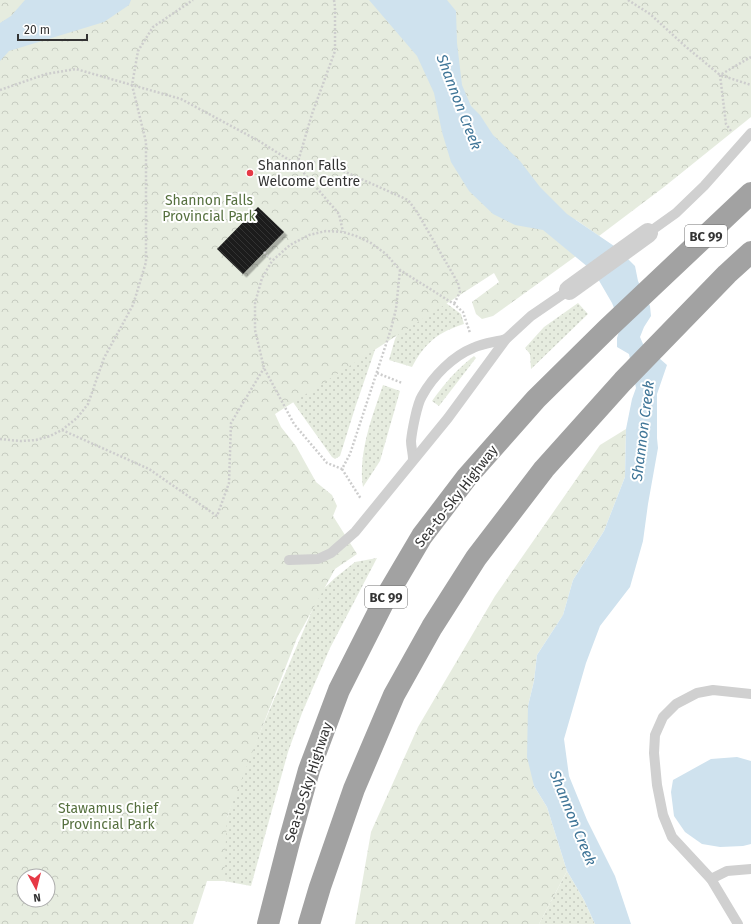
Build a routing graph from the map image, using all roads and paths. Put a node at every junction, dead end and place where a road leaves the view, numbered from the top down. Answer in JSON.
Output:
{"nodes":[{"id":1,"x":193,"y":0,"type":"edge"},
{"id":2,"x":334,"y":0,"type":"edge"},
{"id":3,"x":628,"y":0,"type":"edge"},
{"id":4,"x":751,"y":57,"type":"edge"},
{"id":5,"x":720,"y":75,"type":"junction"},
{"id":6,"x":132,"y":85,"type":"junction"},
{"id":7,"x":751,"y":85,"type":"edge"},
{"id":8,"x":0,"y":90,"type":"edge"},
{"id":9,"x":751,"y":133,"type":"edge"},
{"id":10,"x":742,"y":144,"type":"junction"},
{"id":11,"x":297,"y":165,"type":"junction"},
{"id":12,"x":751,"y":193,"type":"edge"},
{"id":13,"x":343,"y":232,"type":"junction"},
{"id":14,"x":648,"y":233,"type":"joint"},
{"id":15,"x":264,"y":252,"type":"dead end"},
{"id":16,"x":751,"y":252,"type":"edge"},
{"id":17,"x":272,"y":261,"type":"junction"},
{"id":18,"x":400,"y":270,"type":"junction"},
{"id":19,"x":569,"y":290,"type":"joint"},
{"id":20,"x":454,"y":304,"type":"junction"},
{"id":21,"x":506,"y":339,"type":"junction"},
{"id":22,"x":474,"y":347,"type":"junction"},
{"id":23,"x":264,"y":368,"type":"junction"},
{"id":24,"x":377,"y":373,"type":"junction"},
{"id":25,"x":402,"y":383,"type":"dead end"},
{"id":26,"x":62,"y":430,"type":"junction"},
{"id":27,"x":0,"y":439,"type":"edge"},
{"id":28,"x":413,"y":459,"type":"junction"},
{"id":29,"x":342,"y":469,"type":"junction"},
{"id":30,"x":370,"y":513,"type":"junction"},
{"id":31,"x":289,"y":560,"type":"dead end"},
{"id":32,"x":751,"y":694,"type":"edge"},
{"id":33,"x":751,"y":869,"type":"edge"},
{"id":34,"x":711,"y":879,"type":"junction"},
{"id":35,"x":268,"y":924,"type":"edge"},
{"id":36,"x":309,"y":924,"type":"edge"},
{"id":37,"x":738,"y":924,"type":"edge"}],
"edges":[{"from":1,"to":6,"type":"path"},
{"from":2,"to":11,"type":"path"},
{"from":3,"to":5,"type":"path"},
{"from":4,"to":5,"type":"path"},
{"from":5,"to":7,"type":"path"},
{"from":5,"to":10,"type":"path"},
{"from":6,"to":8,"type":"path"},
{"from":6,"to":11,"type":"path"},
{"from":6,"to":26,"type":"path"},
{"from":9,"to":10,"type":"lane"},
{"from":10,"to":14,"type":"lane"},
{"from":11,"to":13,"type":"path"},
{"from":11,"to":20,"type":"path"},
{"from":12,"to":35,"type":"highway","name":"Sea-to-Sky Highway","number":"BC 99"},
{"from":13,"to":17,"type":"path"},
{"from":13,"to":18,"type":"path"},
{"from":14,"to":19,"type":"street"},
{"from":15,"to":17,"type":"path"},
{"from":16,"to":36,"type":"highway","number":"BC 99"},
{"from":17,"to":23,"type":"path"},
{"from":18,"to":20,"type":"path"},
{"from":18,"to":24,"type":"path"},
{"from":19,"to":21,"type":"lane"},
{"from":20,"to":22,"type":"path"},
{"from":21,"to":22,"type":"lane"},
{"from":21,"to":28,"type":"lane"},
{"from":22,"to":28,"type":"lane"},
{"from":23,"to":26,"type":"path"},
{"from":23,"to":29,"type":"path"},
{"from":24,"to":25,"type":"path"},
{"from":24,"to":29,"type":"path"},
{"from":26,"to":27,"type":"path"},
{"from":28,"to":30,"type":"lane"},
{"from":29,"to":30,"type":"path"},
{"from":30,"to":31,"type":"lane"},
{"from":32,"to":34,"type":"lane"},
{"from":33,"to":34,"type":"lane"},
{"from":34,"to":37,"type":"lane"}]}
